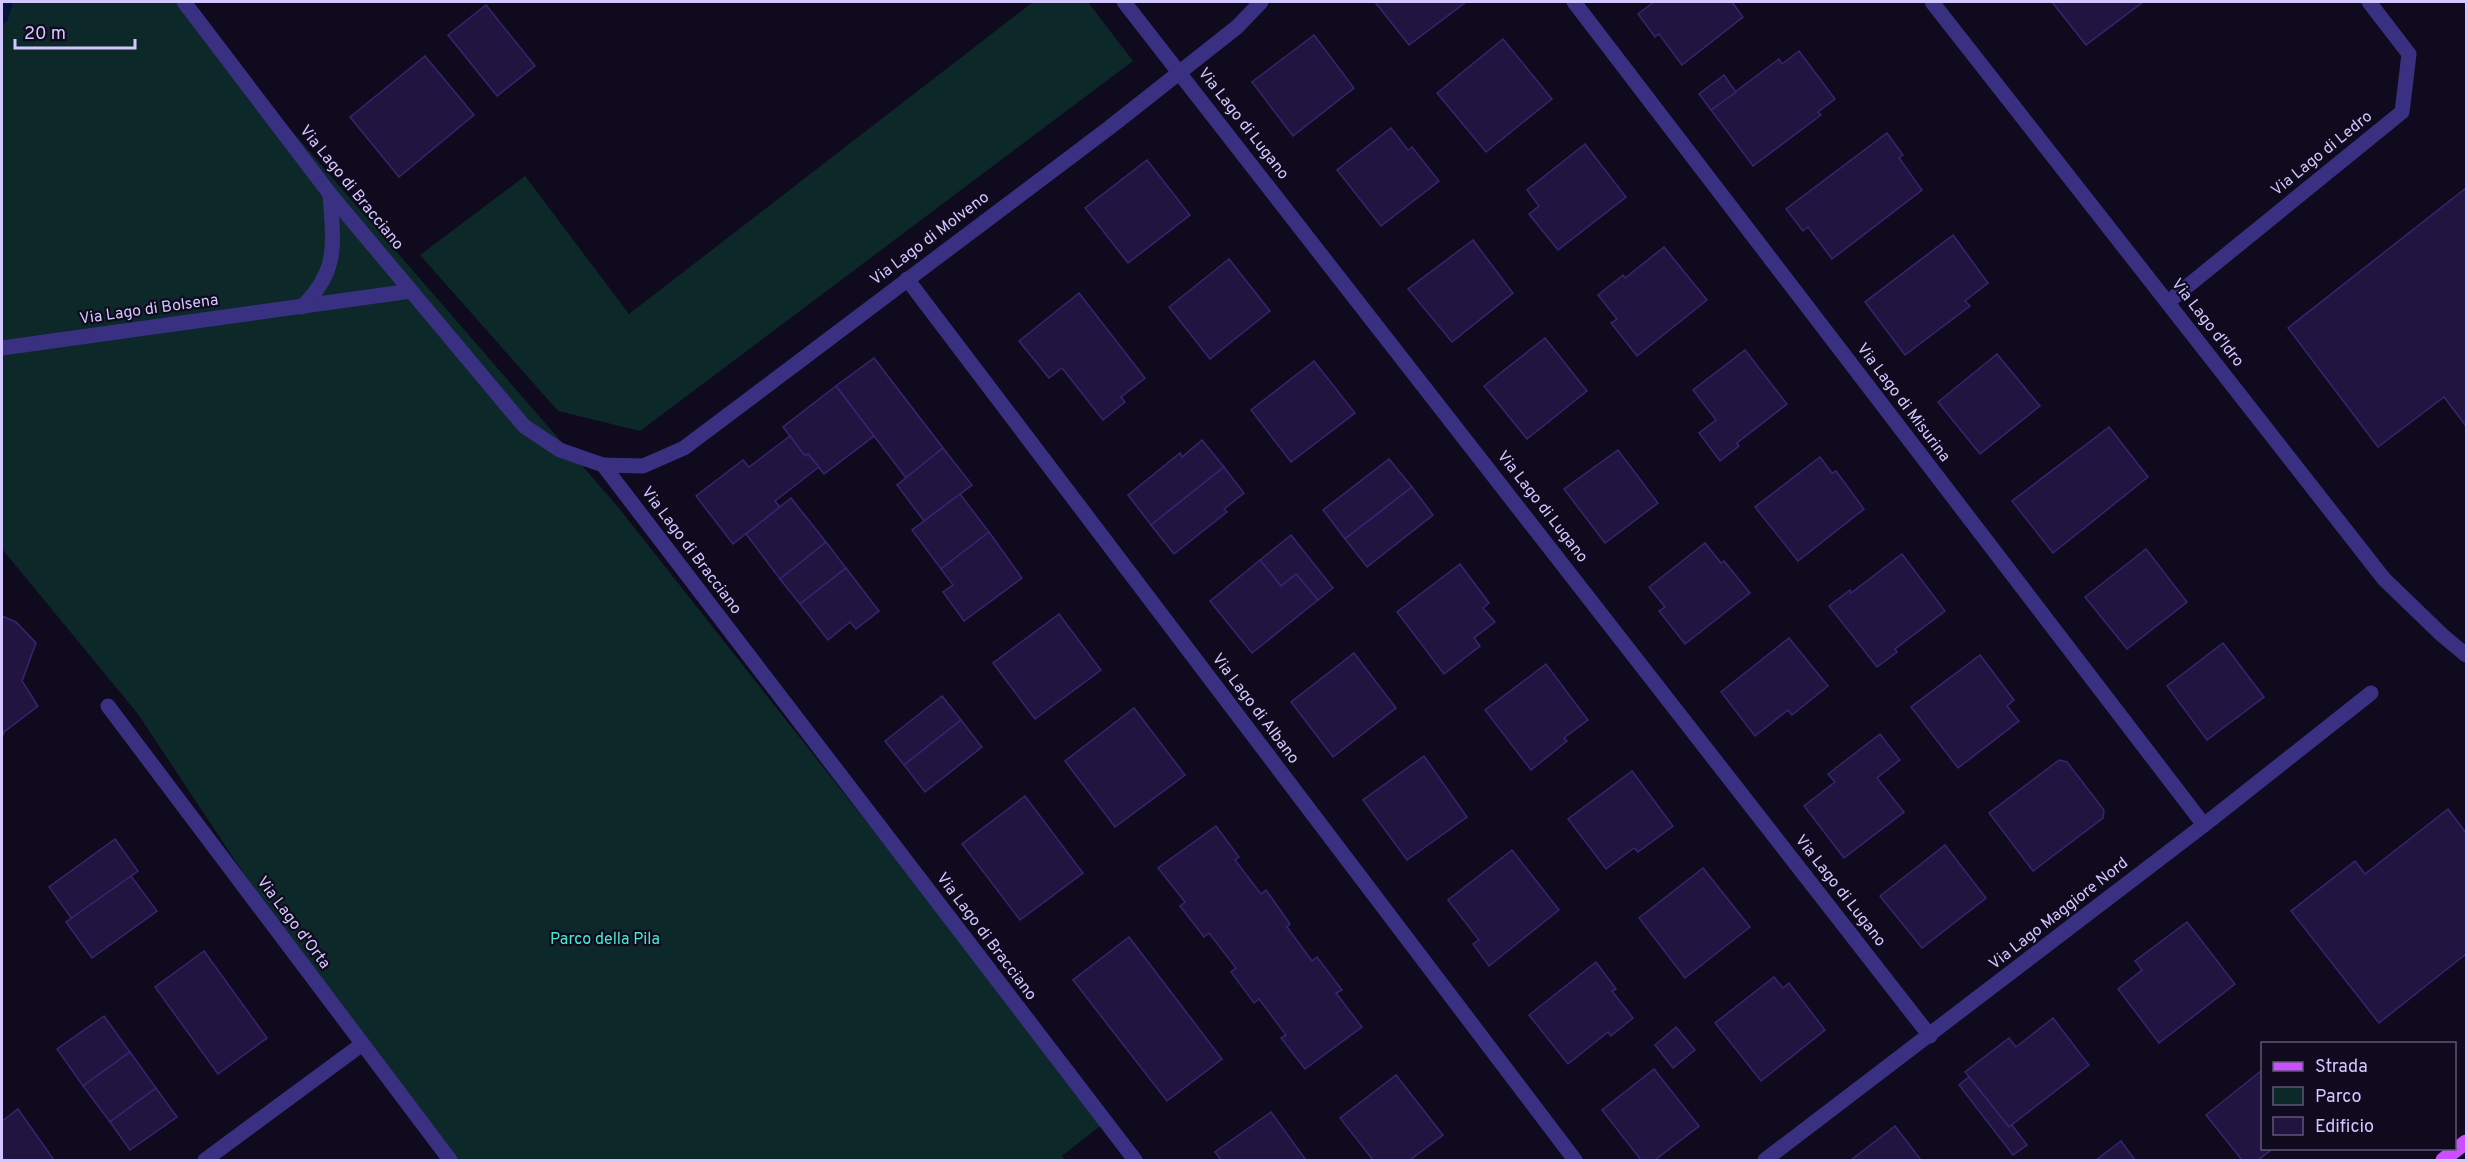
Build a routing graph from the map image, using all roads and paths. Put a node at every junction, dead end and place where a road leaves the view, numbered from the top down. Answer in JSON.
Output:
{"nodes":[{"id":1,"x":184,"y":2,"type":"edge"},
{"id":2,"x":1124,"y":2,"type":"edge"},
{"id":3,"x":1261,"y":2,"type":"edge"},
{"id":4,"x":1574,"y":2,"type":"edge"},
{"id":5,"x":1932,"y":2,"type":"edge"},
{"id":6,"x":2369,"y":2,"type":"edge"},
{"id":7,"x":1180,"y":71,"type":"junction"},
{"id":8,"x":330,"y":194,"type":"junction"},
{"id":9,"x":907,"y":279,"type":"junction"},
{"id":10,"x":411,"y":291,"type":"junction"},
{"id":11,"x":2168,"y":303,"type":"junction"},
{"id":12,"x":302,"y":307,"type":"junction"},
{"id":13,"x":2,"y":348,"type":"edge"},
{"id":14,"x":603,"y":465,"type":"junction"},
{"id":15,"x":2466,"y":655,"type":"edge"},
{"id":16,"x":2371,"y":693,"type":"dead end"},
{"id":17,"x":108,"y":706,"type":"dead end"},
{"id":18,"x":2204,"y":825,"type":"junction"},
{"id":19,"x":1930,"y":1036,"type":"junction"},
{"id":20,"x":361,"y":1045,"type":"junction"},
{"id":21,"x":2466,"y":1142,"type":"edge"},
{"id":22,"x":205,"y":1161,"type":"edge"},
{"id":23,"x":450,"y":1161,"type":"edge"},
{"id":24,"x":1135,"y":1161,"type":"edge"},
{"id":25,"x":1575,"y":1161,"type":"edge"},
{"id":26,"x":1766,"y":1161,"type":"edge"},
{"id":27,"x":2444,"y":1161,"type":"edge"}],
"edges":[{"from":1,"to":8,"type":"street","name":"Via Lago di Bracciano"},
{"from":2,"to":7,"type":"street","name":"Via Lago di Lugano"},
{"from":3,"to":7,"type":"street","name":"Via Lago di Molveno"},
{"from":4,"to":18,"type":"street","name":"Via Lago di Misurina"},
{"from":5,"to":11,"type":"street","name":"Via Lago d'Idro"},
{"from":6,"to":11,"type":"street","name":"Via Lago di Ledro"},
{"from":7,"to":9,"type":"street","name":"Via Lago di Molveno"},
{"from":7,"to":19,"type":"street","name":"Via Lago di Lugano"},
{"from":8,"to":10,"type":"street","name":"Via Lago di Bracciano"},
{"from":8,"to":12,"type":"street"},
{"from":9,"to":14,"type":"street","name":"Via Lago di Molveno"},
{"from":9,"to":25,"type":"street","name":"Via Lago di Albano"},
{"from":10,"to":12,"type":"street","name":"Via Lago di Bolsena"},
{"from":10,"to":14,"type":"street","name":"Via Lago di Bracciano"},
{"from":11,"to":15,"type":"street","name":"Via Lago d'Idro"},
{"from":12,"to":13,"type":"street","name":"Via Lago di Bolsena"},
{"from":14,"to":24,"type":"street","name":"Via Lago di Bracciano"},
{"from":16,"to":18,"type":"street","name":"Via Lago Maggiore Nord"},
{"from":17,"to":20,"type":"street","name":"Via Lago d'Orta"},
{"from":18,"to":19,"type":"street","name":"Via Lago Maggiore Nord"},
{"from":19,"to":26,"type":"street","name":"Via Lago Maggiore Nord"},
{"from":20,"to":22,"type":"street"},
{"from":20,"to":23,"type":"street","name":"Via Lago d'Orta"},
{"from":21,"to":27,"type":"main road"}]}
